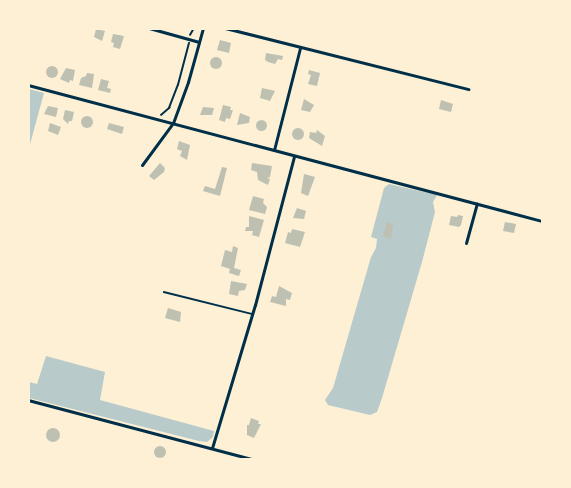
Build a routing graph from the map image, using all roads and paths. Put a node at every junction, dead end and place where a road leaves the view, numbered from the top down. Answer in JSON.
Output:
{"nodes":[{"id":1,"x":149,"y":28,"type":"edge"},
{"id":2,"x":194,"y":28,"type":"edge"},
{"id":3,"x":203,"y":28,"type":"edge"},
{"id":4,"x":225,"y":28,"type":"edge"},
{"id":5,"x":189,"y":39,"type":"junction"},
{"id":6,"x":199,"y":42,"type":"junction"},
{"id":7,"x":300,"y":48,"type":"junction"},
{"id":8,"x":28,"y":85,"type":"edge"},
{"id":9,"x":468,"y":89,"type":"dead end"},
{"id":10,"x":160,"y":119,"type":"junction"},
{"id":11,"x":172,"y":123,"type":"junction"},
{"id":12,"x":274,"y":150,"type":"junction"},
{"id":13,"x":294,"y":156,"type":"junction"},
{"id":14,"x":142,"y":165,"type":"dead end"},
{"id":15,"x":477,"y":203,"type":"junction"},
{"id":16,"x":543,"y":221,"type":"edge"},
{"id":17,"x":466,"y":243,"type":"dead end"},
{"id":18,"x":164,"y":292,"type":"dead end"},
{"id":19,"x":252,"y":314,"type":"junction"},
{"id":20,"x":28,"y":400,"type":"edge"},
{"id":21,"x":212,"y":448,"type":"junction"},
{"id":22,"x":255,"y":459,"type":"edge"}],
"edges":[{"from":1,"to":5,"type":"street"},
{"from":2,"to":5,"type":"path"},
{"from":3,"to":6,"type":"street"},
{"from":4,"to":7,"type":"street"},
{"from":5,"to":6,"type":"street"},
{"from":5,"to":10,"type":"path"},
{"from":6,"to":11,"type":"street"},
{"from":7,"to":9,"type":"street"},
{"from":7,"to":12,"type":"street"},
{"from":8,"to":10,"type":"street"},
{"from":10,"to":11,"type":"street"},
{"from":11,"to":12,"type":"street"},
{"from":11,"to":14,"type":"street"},
{"from":12,"to":13,"type":"street"},
{"from":13,"to":15,"type":"street"},
{"from":13,"to":19,"type":"street"},
{"from":15,"to":16,"type":"street"},
{"from":15,"to":17,"type":"street"},
{"from":18,"to":19,"type":"lane"},
{"from":19,"to":21,"type":"street"},
{"from":20,"to":21,"type":"street"},
{"from":21,"to":22,"type":"street"}]}
